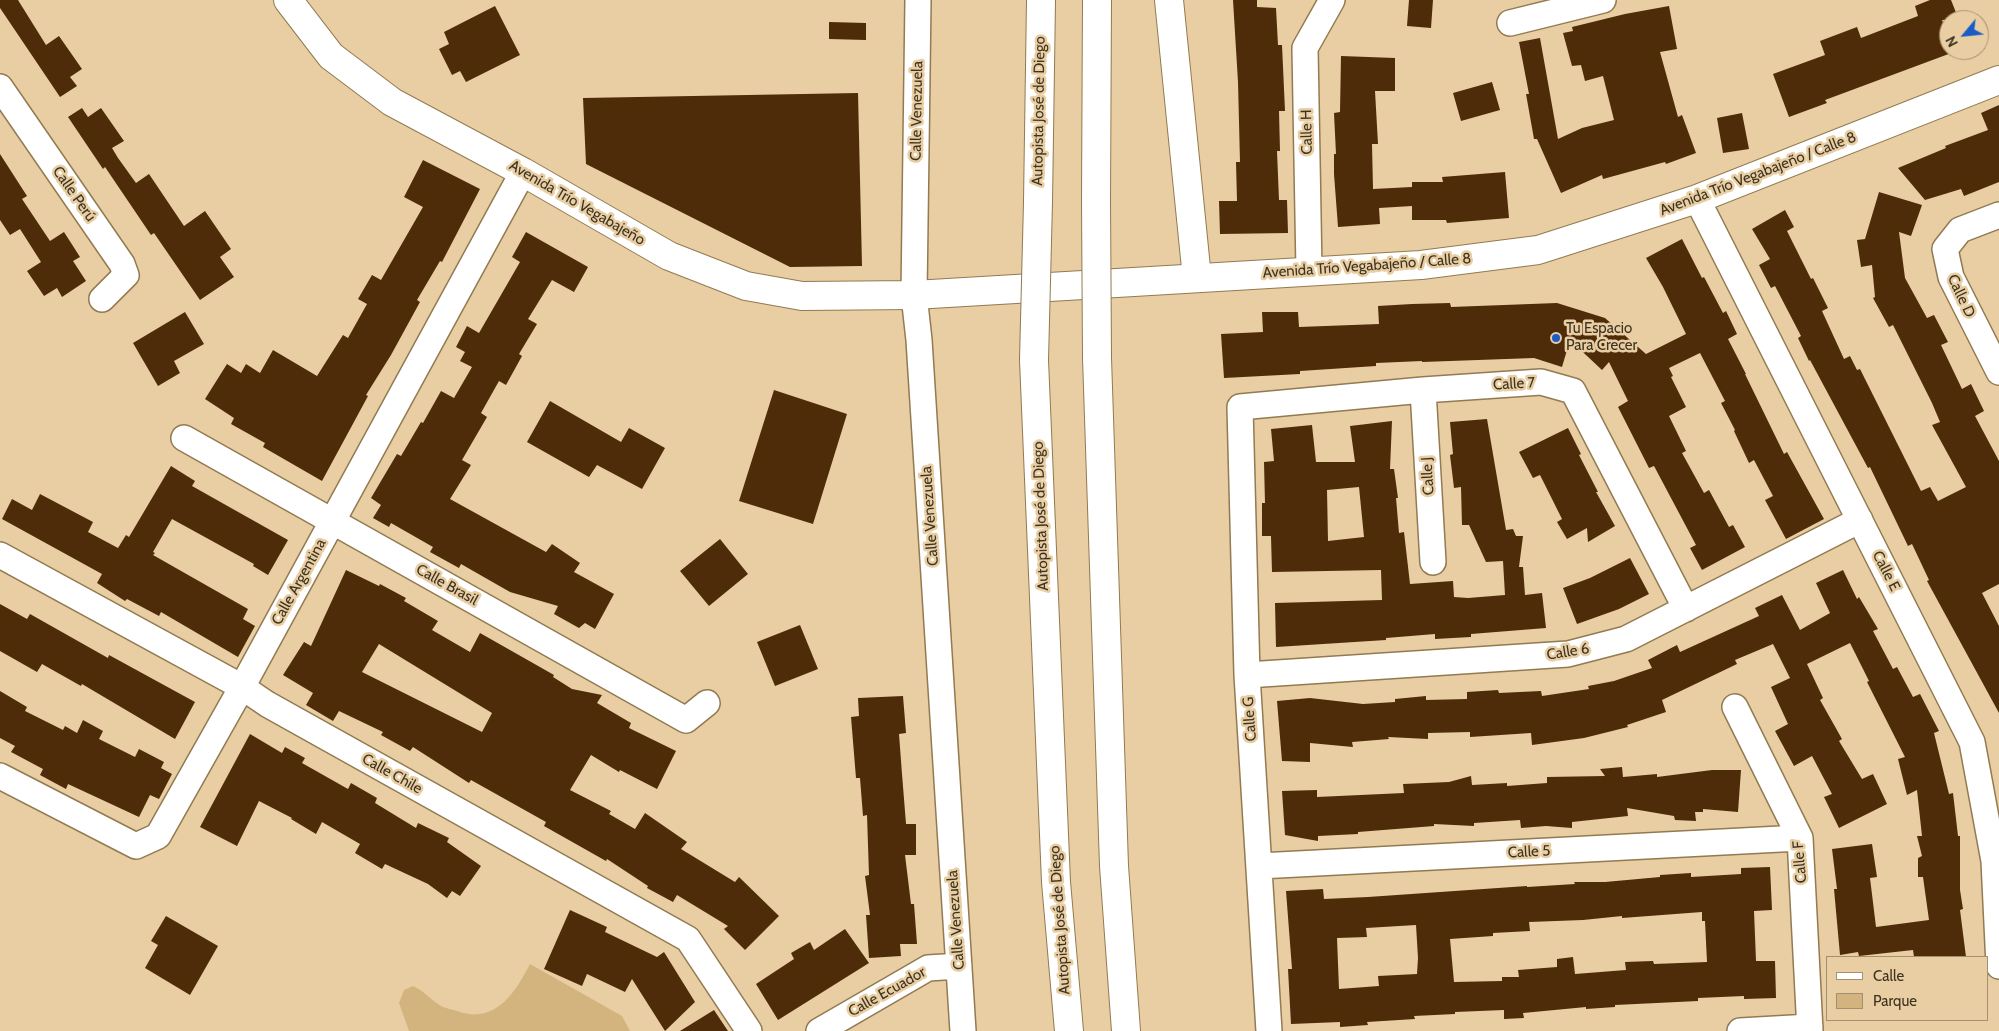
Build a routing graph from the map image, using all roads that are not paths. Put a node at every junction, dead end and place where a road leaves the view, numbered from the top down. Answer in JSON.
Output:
{"nodes":[{"id":1,"x":288,"y":0,"type":"edge"},
{"id":2,"x":918,"y":0,"type":"edge"},
{"id":3,"x":1041,"y":0,"type":"edge"},
{"id":4,"x":1097,"y":0,"type":"edge"},
{"id":5,"x":1169,"y":0,"type":"edge"},
{"id":6,"x":1332,"y":0,"type":"edge"},
{"id":7,"x":1603,"y":0,"type":"edge"},
{"id":8,"x":1510,"y":23,"type":"dead end"},
{"id":9,"x":1999,"y":80,"type":"edge"},
{"id":10,"x":0,"y":87,"type":"edge"},
{"id":11,"x":523,"y":172,"type":"junction"},
{"id":12,"x":1697,"y":199,"type":"junction"},
{"id":13,"x":1999,"y":215,"type":"edge"},
{"id":14,"x":1309,"y":271,"type":"junction"},
{"id":15,"x":1197,"y":278,"type":"junction"},
{"id":16,"x":914,"y":294,"type":"junction"},
{"id":17,"x":102,"y":299,"type":"dead end"},
{"id":18,"x":1999,"y":372,"type":"edge"},
{"id":19,"x":1423,"y":390,"type":"junction"},
{"id":20,"x":1240,"y":407,"type":"joint"},
{"id":21,"x":184,"y":438,"type":"dead end"},
{"id":22,"x":1860,"y":520,"type":"junction"},
{"id":23,"x":332,"y":522,"type":"junction"},
{"id":24,"x":0,"y":555,"type":"edge"},
{"id":25,"x":1433,"y":562,"type":"dead end"},
{"id":26,"x":1686,"y":609,"type":"junction"},
{"id":27,"x":1247,"y":675,"type":"junction"},
{"id":28,"x":242,"y":687,"type":"junction"},
{"id":29,"x":707,"y":703,"type":"dead end"},
{"id":30,"x":1735,"y":707,"type":"dead end"},
{"id":31,"x":0,"y":776,"type":"edge"},
{"id":32,"x":1800,"y":838,"type":"junction"},
{"id":33,"x":1996,"y":861,"type":"edge"},
{"id":34,"x":1258,"y":866,"type":"junction"},
{"id":35,"x":958,"y":966,"type":"junction"},
{"id":36,"x":1999,"y":966,"type":"edge"},
{"id":37,"x":1810,"y":1029,"type":"edge"},
{"id":38,"x":749,"y":1031,"type":"edge"},
{"id":39,"x":819,"y":1031,"type":"edge"},
{"id":40,"x":963,"y":1031,"type":"edge"},
{"id":41,"x":1068,"y":1031,"type":"edge"},
{"id":42,"x":1126,"y":1031,"type":"edge"},
{"id":43,"x":1269,"y":1031,"type":"edge"},
{"id":44,"x":1740,"y":1031,"type":"edge"}],
"edges":[{"from":1,"to":11,"type":"main road","name":"Avenida Trío Vegabajeño"},
{"from":2,"to":16,"type":"street","name":"Calle Venezuela"},
{"from":3,"to":41,"type":"main road","name":"Autopista José de Diego","bridge":true},
{"from":4,"to":42,"type":"main road","bridge":true},
{"from":5,"to":15,"type":"main road"},
{"from":6,"to":14,"type":"street","name":"Calle H"},
{"from":7,"to":8,"type":"street"},
{"from":9,"to":12,"type":"main road","name":"Avenida Trío Vegabajeño / Calle 8"},
{"from":10,"to":17,"type":"street","name":"Calle Perú"},
{"from":11,"to":16,"type":"main road","name":"Avenida Trío Vegabajeño"},
{"from":11,"to":23,"type":"street","name":"Calle Argentina"},
{"from":12,"to":14,"type":"main road","name":"Avenida Trío Vegabajeño / Calle 8"},
{"from":12,"to":22,"type":"street","name":"Calle E"},
{"from":13,"to":18,"type":"street","name":"Calle D"},
{"from":14,"to":15,"type":"main road","name":"Avenida Trío Vegabajeño / Calle 8"},
{"from":15,"to":16,"type":"main road","name":"Avenida Trío Vegabajeño / Calle 8"},
{"from":16,"to":35,"type":"street","name":"Calle Venezuela"},
{"from":19,"to":20,"type":"street","name":"Calle 7"},
{"from":19,"to":25,"type":"street","name":"Calle J"},
{"from":19,"to":26,"type":"street","name":"Calle 7"},
{"from":20,"to":27,"type":"street","name":"Calle G"},
{"from":21,"to":23,"type":"street","name":"Calle Brasil"},
{"from":22,"to":26,"type":"street","name":"Calle 6"},
{"from":22,"to":33,"type":"street","name":"Calle E"},
{"from":23,"to":28,"type":"street","name":"Calle Argentina"},
{"from":23,"to":29,"type":"street","name":"Calle Brasil"},
{"from":24,"to":28,"type":"street","name":"Calle Chile"},
{"from":26,"to":27,"type":"street","name":"Calle 6"},
{"from":27,"to":34,"type":"street","name":"Calle G"},
{"from":28,"to":31,"type":"street","name":"Calle Argentina"},
{"from":28,"to":38,"type":"street","name":"Calle Chile"},
{"from":30,"to":32,"type":"street","name":"Calle F"},
{"from":32,"to":34,"type":"street","name":"Calle 5"},
{"from":32,"to":37,"type":"street","name":"Calle F"},
{"from":33,"to":36,"type":"street","name":"Calle E"},
{"from":34,"to":43,"type":"street","name":"Calle G"},
{"from":35,"to":39,"type":"street","name":"Calle Ecuador"},
{"from":35,"to":40,"type":"street","name":"Calle Venezuela"},
{"from":37,"to":44,"type":"street"}]}
